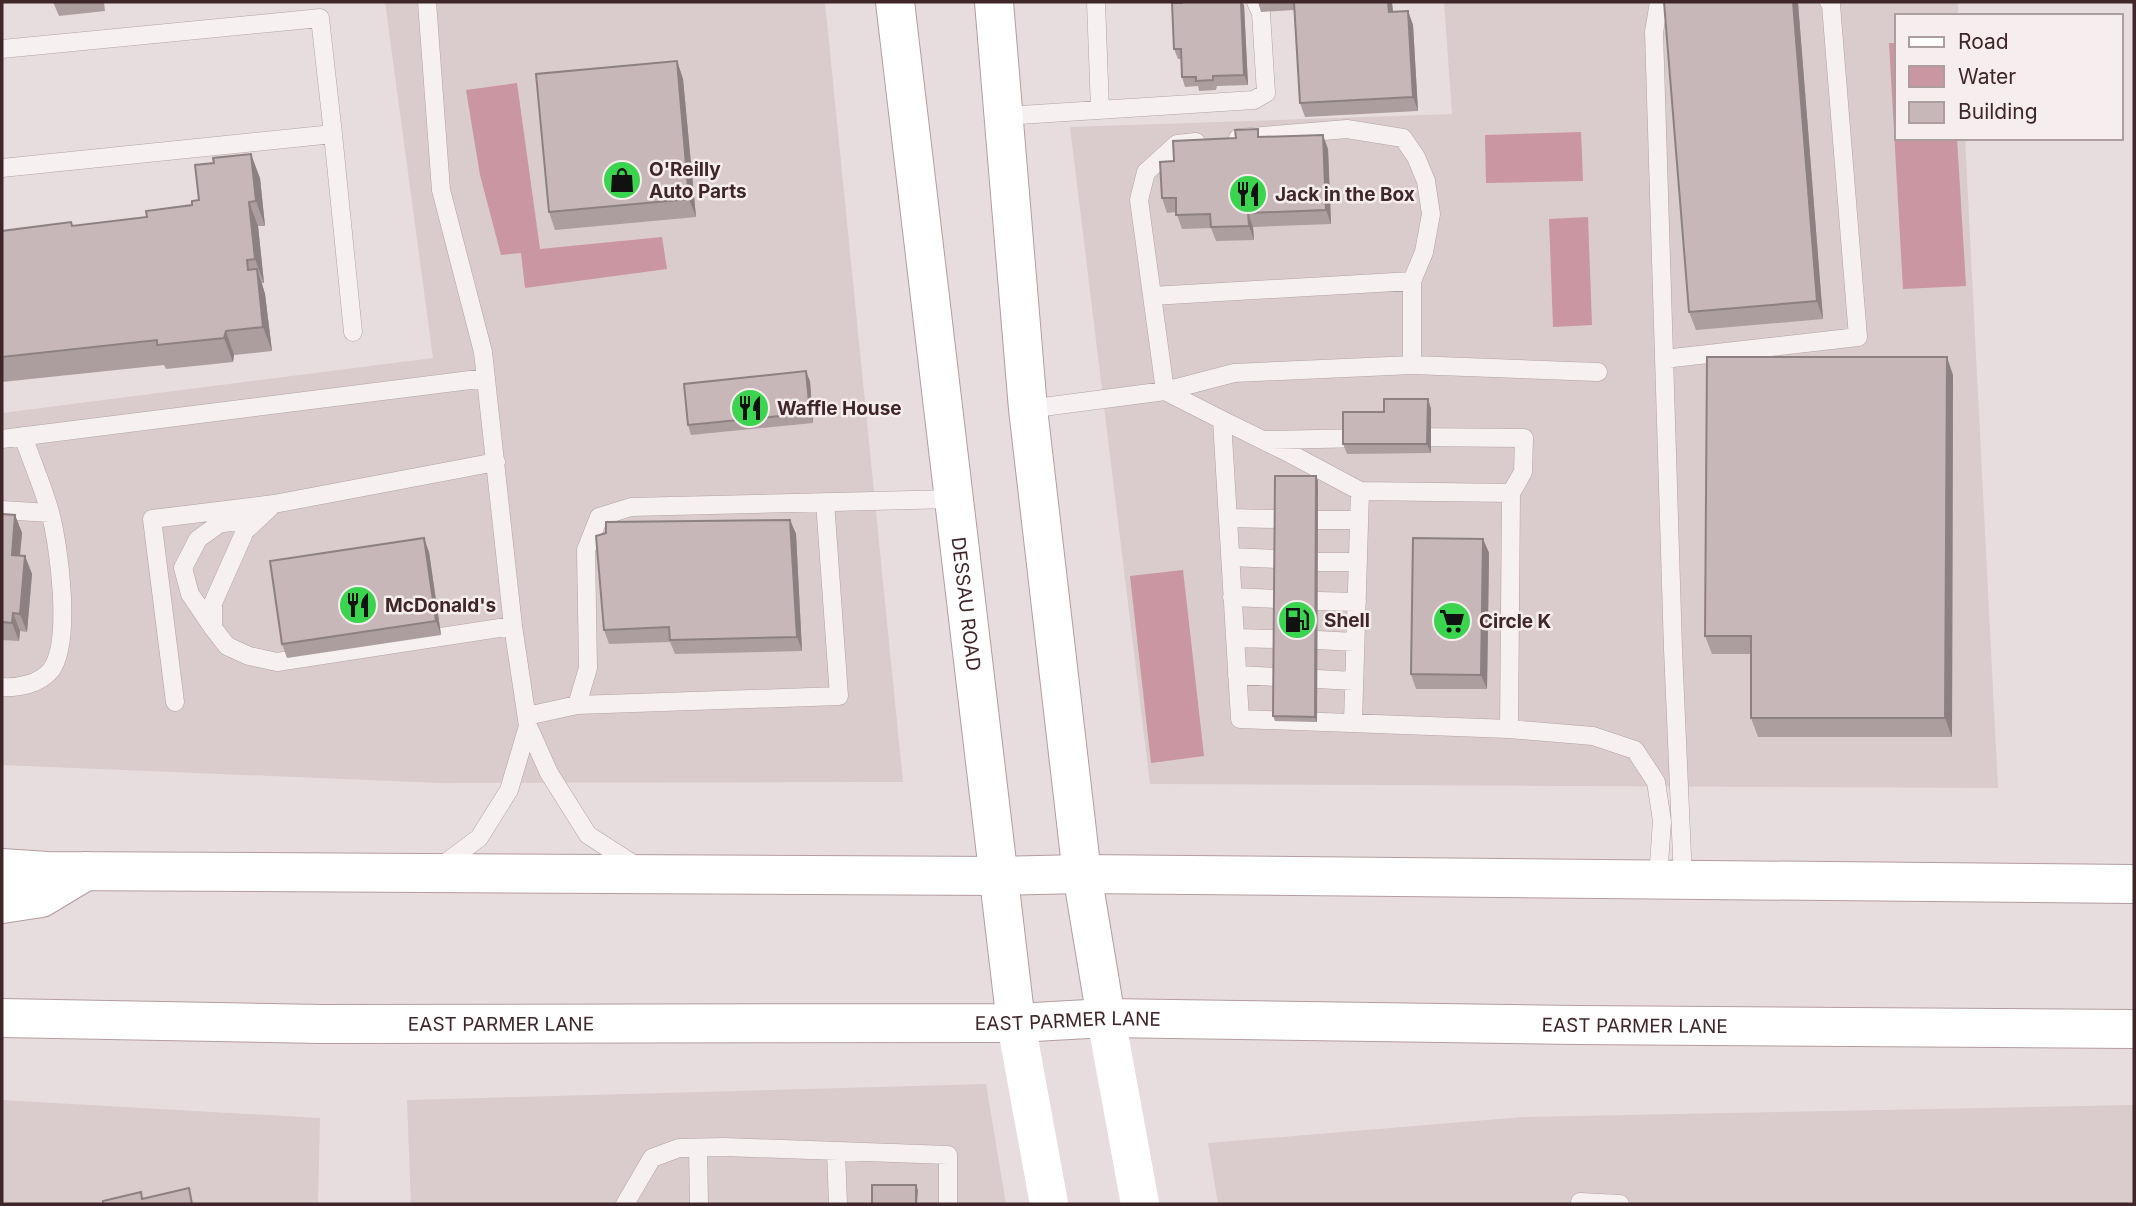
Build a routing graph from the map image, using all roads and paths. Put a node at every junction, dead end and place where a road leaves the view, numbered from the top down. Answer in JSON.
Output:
{"nodes":[{"id":1,"x":427,"y":2,"type":"edge"},
{"id":2,"x":895,"y":2,"type":"edge"},
{"id":3,"x":994,"y":2,"type":"edge"},
{"id":4,"x":1096,"y":2,"type":"edge"},
{"id":5,"x":1256,"y":2,"type":"edge"},
{"id":6,"x":1660,"y":2,"type":"edge"},
{"id":7,"x":1829,"y":2,"type":"edge"},
{"id":8,"x":2,"y":50,"type":"edge"},
{"id":9,"x":1100,"y":110,"type":"junction"},
{"id":10,"x":1003,"y":116,"type":"junction"},
{"id":11,"x":333,"y":134,"type":"junction"},
{"id":12,"x":2,"y":168,"type":"edge"},
{"id":13,"x":1412,"y":281,"type":"junction"},
{"id":14,"x":1152,"y":296,"type":"junction"},
{"id":15,"x":353,"y":332,"type":"dead end"},
{"id":16,"x":1664,"y":359,"type":"junction"},
{"id":17,"x":1412,"y":365,"type":"junction"},
{"id":18,"x":1598,"y":372,"type":"dead end"},
{"id":19,"x":486,"y":378,"type":"junction"},
{"id":20,"x":1165,"y":391,"type":"junction"},
{"id":21,"x":1028,"y":409,"type":"junction"},
{"id":22,"x":1222,"y":420,"type":"junction"},
{"id":23,"x":23,"y":436,"type":"junction"},
{"id":24,"x":2,"y":439,"type":"edge"},
{"id":25,"x":1262,"y":440,"type":"junction"},
{"id":26,"x":496,"y":462,"type":"junction"},
{"id":27,"x":1360,"y":491,"type":"junction"},
{"id":28,"x":1511,"y":493,"type":"junction"},
{"id":29,"x":953,"y":499,"type":"junction"},
{"id":30,"x":825,"y":502,"type":"junction"},
{"id":31,"x":274,"y":504,"type":"junction"},
{"id":32,"x":2,"y":510,"type":"edge"},
{"id":33,"x":50,"y":513,"type":"junction"},
{"id":34,"x":259,"y":517,"type":"junction"},
{"id":35,"x":1228,"y":518,"type":"junction"},
{"id":36,"x":1277,"y":519,"type":"edge"},
{"id":37,"x":1317,"y":520,"type":"edge"},
{"id":38,"x":1359,"y":520,"type":"junction"},
{"id":39,"x":1230,"y":557,"type":"junction"},
{"id":40,"x":1277,"y":559,"type":"edge"},
{"id":41,"x":1317,"y":562,"type":"edge"},
{"id":42,"x":1358,"y":562,"type":"junction"},
{"id":43,"x":1232,"y":597,"type":"junction"},
{"id":44,"x":1276,"y":599,"type":"edge"},
{"id":45,"x":1318,"y":601,"type":"edge"},
{"id":46,"x":1357,"y":602,"type":"junction"},
{"id":47,"x":513,"y":626,"type":"junction"},
{"id":48,"x":213,"y":628,"type":"junction"},
{"id":49,"x":1235,"y":638,"type":"junction"},
{"id":50,"x":1276,"y":639,"type":"edge"},
{"id":51,"x":1317,"y":640,"type":"edge"},
{"id":52,"x":1356,"y":642,"type":"junction"},
{"id":53,"x":1237,"y":675,"type":"junction"},
{"id":54,"x":1276,"y":677,"type":"edge"},
{"id":55,"x":1317,"y":679,"type":"edge"},
{"id":56,"x":1354,"y":681,"type":"junction"},
{"id":57,"x":2,"y":687,"type":"edge"},
{"id":58,"x":175,"y":702,"type":"dead end"},
{"id":59,"x":577,"y":705,"type":"junction"},
{"id":60,"x":527,"y":721,"type":"junction"},
{"id":61,"x":1353,"y":722,"type":"junction"},
{"id":62,"x":1509,"y":729,"type":"junction"},
{"id":63,"x":2,"y":868,"type":"edge"},
{"id":64,"x":86,"y":871,"type":"junction"},
{"id":65,"x":432,"y":873,"type":"junction"},
{"id":66,"x":649,"y":874,"type":"junction"},
{"id":67,"x":1082,"y":874,"type":"junction"},
{"id":68,"x":998,"y":876,"type":"junction"},
{"id":69,"x":1671,"y":878,"type":"junction"},
{"id":70,"x":2134,"y":884,"type":"edge"},
{"id":71,"x":2,"y":904,"type":"edge"},
{"id":72,"x":2,"y":1018,"type":"edge"},
{"id":73,"x":1106,"y":1018,"type":"junction"},
{"id":74,"x":1016,"y":1023,"type":"junction"},
{"id":75,"x":2134,"y":1028,"type":"edge"},
{"id":76,"x":698,"y":1148,"type":"junction"},
{"id":77,"x":836,"y":1151,"type":"junction"},
{"id":78,"x":1580,"y":1202,"type":"dead end"},
{"id":79,"x":625,"y":1204,"type":"edge"},
{"id":80,"x":699,"y":1204,"type":"edge"},
{"id":81,"x":838,"y":1204,"type":"edge"},
{"id":82,"x":948,"y":1204,"type":"edge"},
{"id":83,"x":1049,"y":1204,"type":"edge"},
{"id":84,"x":1140,"y":1204,"type":"edge"},
{"id":85,"x":1619,"y":1204,"type":"edge"}],
"edges":[{"from":1,"to":19,"type":"lane"},
{"from":2,"to":29,"type":"main road","name":"DESSAU ROAD"},
{"from":3,"to":10,"type":"main road"},
{"from":4,"to":9,"type":"lane"},
{"from":5,"to":9,"type":"lane"},
{"from":6,"to":16,"type":"lane"},
{"from":7,"to":16,"type":"lane"},
{"from":8,"to":11,"type":"lane"},
{"from":9,"to":10,"type":"lane"},
{"from":10,"to":21,"type":"main road"},
{"from":11,"to":12,"type":"lane"},
{"from":11,"to":15,"type":"lane"},
{"from":13,"to":14,"type":"lane"},
{"from":13,"to":14,"type":"lane"},
{"from":13,"to":17,"type":"lane"},
{"from":14,"to":20,"type":"lane"},
{"from":16,"to":69,"type":"lane"},
{"from":17,"to":18,"type":"lane"},
{"from":17,"to":20,"type":"lane"},
{"from":19,"to":23,"type":"lane"},
{"from":19,"to":26,"type":"lane"},
{"from":20,"to":21,"type":"lane"},
{"from":20,"to":22,"type":"lane"},
{"from":21,"to":67,"type":"main road"},
{"from":22,"to":25,"type":"lane"},
{"from":22,"to":35,"type":"lane"},
{"from":23,"to":24,"type":"lane"},
{"from":23,"to":33,"type":"lane"},
{"from":25,"to":27,"type":"lane"},
{"from":25,"to":28,"type":"lane"},
{"from":26,"to":31,"type":"lane"},
{"from":26,"to":47,"type":"lane"},
{"from":27,"to":28,"type":"lane"},
{"from":27,"to":38,"type":"lane"},
{"from":28,"to":62,"type":"lane"},
{"from":29,"to":30,"type":"lane"},
{"from":29,"to":68,"type":"main road","name":"DESSAU ROAD"},
{"from":30,"to":59,"type":"lane"},
{"from":30,"to":59,"type":"lane"},
{"from":31,"to":34,"type":"lane"},
{"from":31,"to":58,"type":"lane"},
{"from":32,"to":33,"type":"lane"},
{"from":33,"to":57,"type":"lane"},
{"from":34,"to":48,"type":"lane"},
{"from":34,"to":48,"type":"lane"},
{"from":35,"to":36,"type":"lane"},
{"from":35,"to":39,"type":"lane"},
{"from":37,"to":38,"type":"lane"},
{"from":38,"to":42,"type":"lane"},
{"from":39,"to":40,"type":"lane"},
{"from":39,"to":43,"type":"lane"},
{"from":41,"to":42,"type":"lane"},
{"from":42,"to":46,"type":"lane"},
{"from":43,"to":44,"type":"lane"},
{"from":43,"to":49,"type":"lane"},
{"from":45,"to":46,"type":"lane"},
{"from":46,"to":52,"type":"lane"},
{"from":47,"to":48,"type":"lane"},
{"from":47,"to":60,"type":"lane"},
{"from":49,"to":50,"type":"lane"},
{"from":49,"to":53,"type":"lane"},
{"from":51,"to":52,"type":"lane"},
{"from":52,"to":56,"type":"lane"},
{"from":53,"to":54,"type":"lane"},
{"from":53,"to":61,"type":"lane"},
{"from":55,"to":56,"type":"lane"},
{"from":56,"to":61,"type":"lane"},
{"from":59,"to":60,"type":"lane"},
{"from":60,"to":65,"type":"lane"},
{"from":60,"to":66,"type":"lane"},
{"from":61,"to":62,"type":"lane"},
{"from":62,"to":69,"type":"lane"},
{"from":63,"to":64,"type":"main road"},
{"from":64,"to":65,"type":"main road"},
{"from":64,"to":71,"type":"main road"},
{"from":65,"to":66,"type":"main road"},
{"from":66,"to":68,"type":"main road"},
{"from":67,"to":68,"type":"main road"},
{"from":67,"to":69,"type":"main road"},
{"from":67,"to":73,"type":"main road"},
{"from":68,"to":74,"type":"main road","name":"DESSAU ROAD"},
{"from":69,"to":70,"type":"main road"},
{"from":72,"to":74,"type":"main road","name":"EAST PARMER LANE"},
{"from":73,"to":74,"type":"main road","name":"EAST PARMER LANE"},
{"from":73,"to":75,"type":"main road","name":"EAST PARMER LANE"},
{"from":73,"to":84,"type":"main road"},
{"from":74,"to":83,"type":"main road","name":"DESSAU ROAD"},
{"from":76,"to":77,"type":"lane"},
{"from":76,"to":79,"type":"lane"},
{"from":76,"to":80,"type":"lane"},
{"from":77,"to":81,"type":"lane"},
{"from":77,"to":82,"type":"lane"},
{"from":78,"to":85,"type":"lane"}]}
